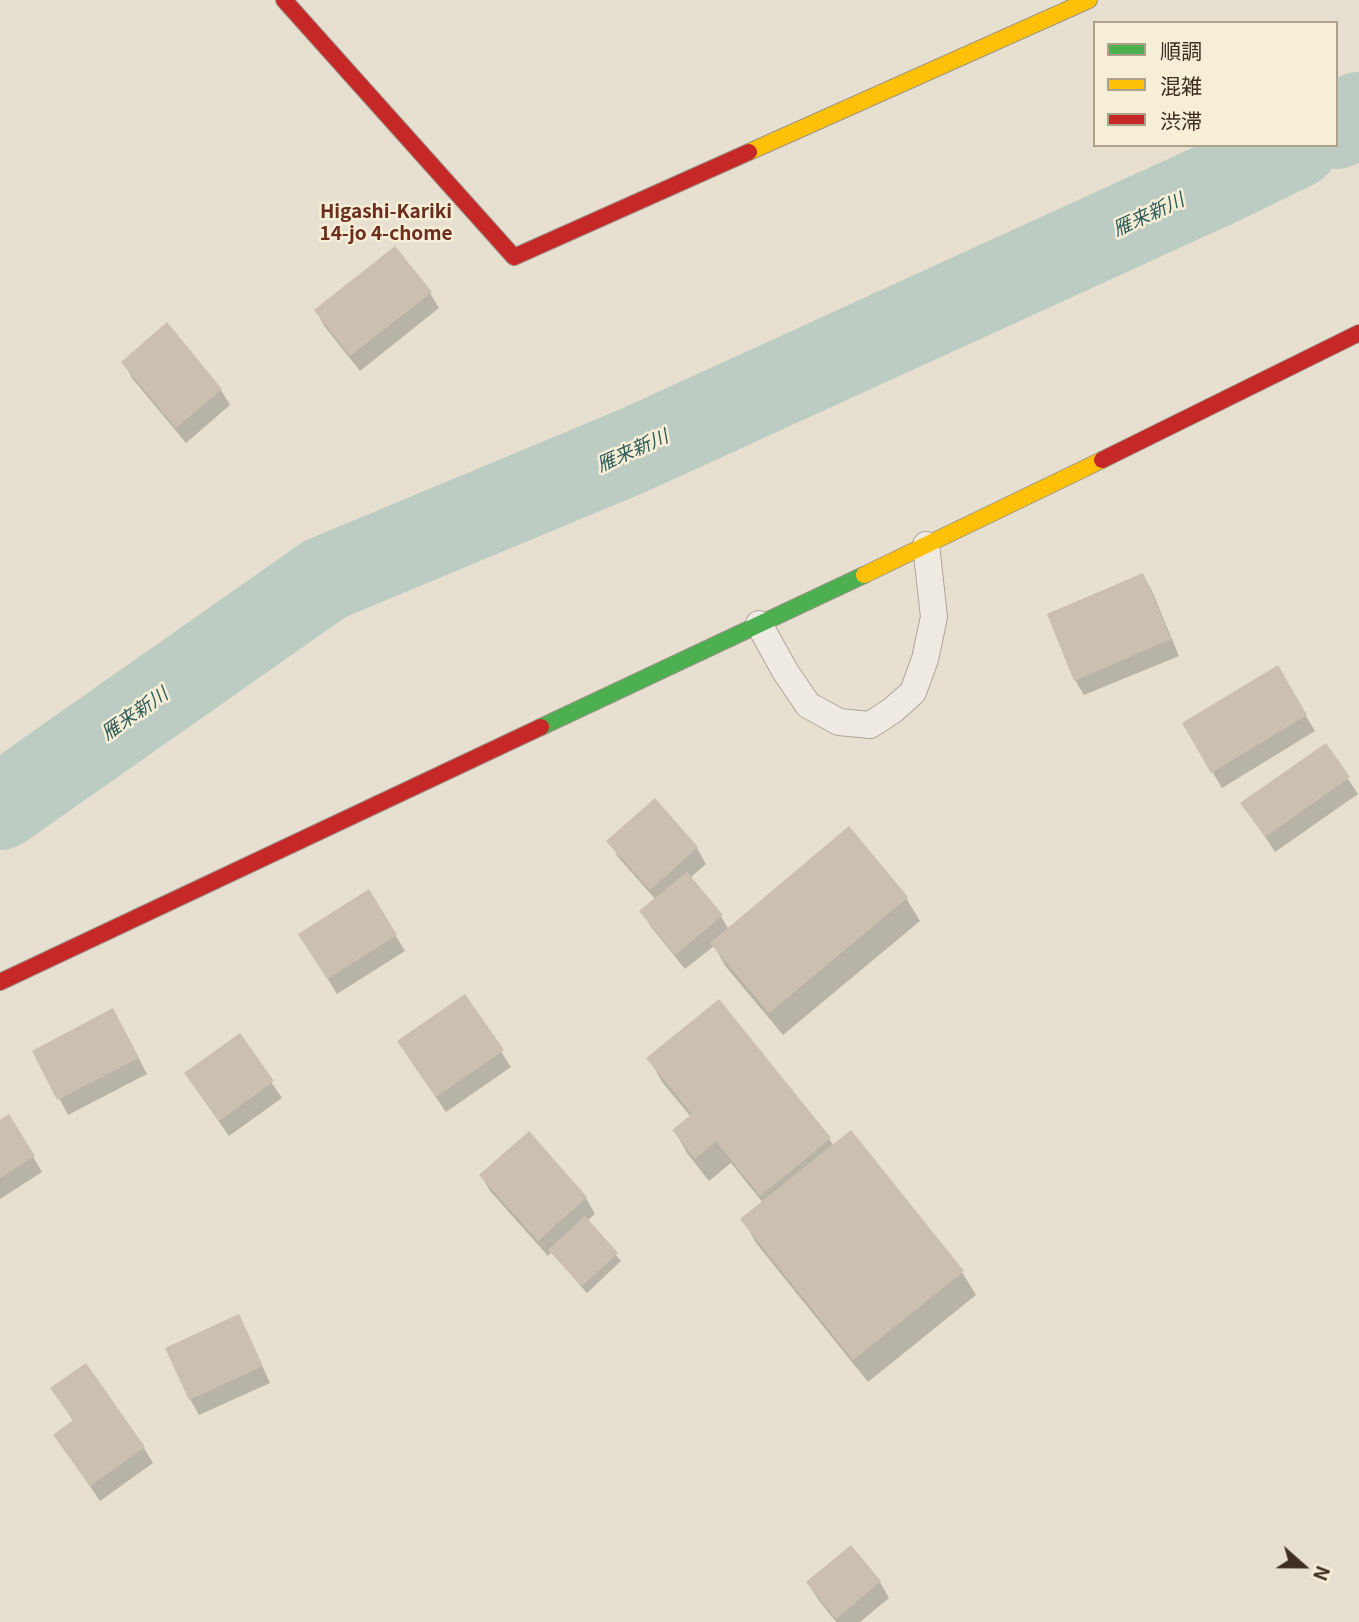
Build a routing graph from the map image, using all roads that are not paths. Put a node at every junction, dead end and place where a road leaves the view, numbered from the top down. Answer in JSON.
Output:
{"nodes":[{"id":1,"x":284,"y":0,"type":"edge"},
{"id":2,"x":1089,"y":0,"type":"edge"},
{"id":3,"x":1359,"y":333,"type":"edge"},
{"id":4,"x":926,"y":545,"type":"junction"},
{"id":5,"x":759,"y":624,"type":"junction"},
{"id":6,"x":0,"y":982,"type":"edge"}],
"edges":[{"from":1,"to":2,"type":"street"},
{"from":3,"to":4,"type":"street"},
{"from":4,"to":5,"type":"street"},
{"from":4,"to":5,"type":"lane"},
{"from":5,"to":6,"type":"street"}]}
